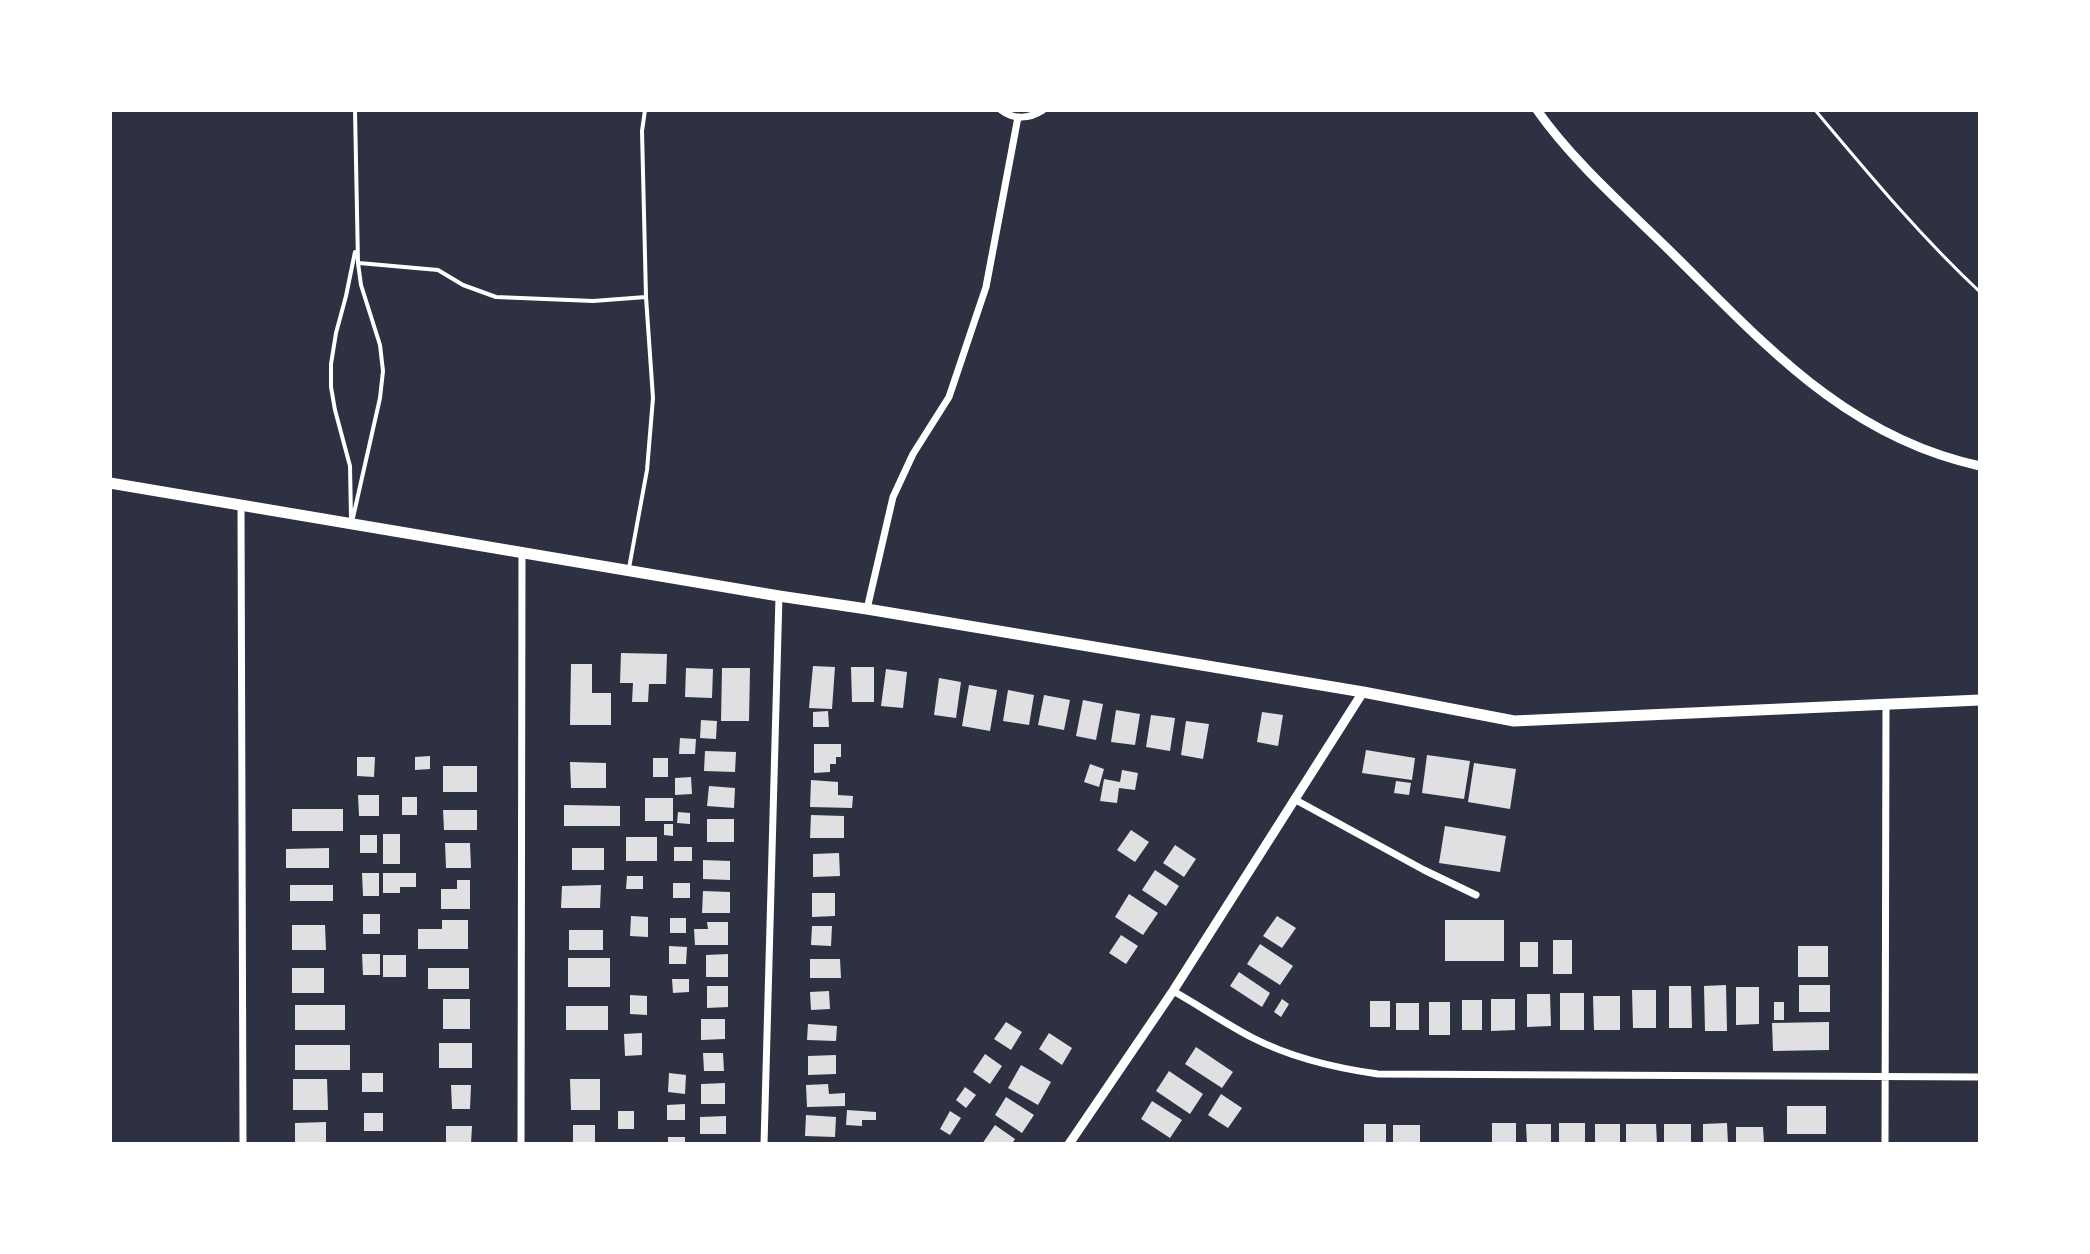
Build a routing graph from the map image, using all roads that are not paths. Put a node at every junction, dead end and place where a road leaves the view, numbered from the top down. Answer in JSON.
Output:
{"nodes":[{"id":1,"x":355,"y":110,"type":"edge"},
{"id":2,"x":645,"y":110,"type":"edge"},
{"id":3,"x":1001,"y":110,"type":"edge"},
{"id":4,"x":1043,"y":110,"type":"edge"},
{"id":5,"x":1537,"y":110,"type":"edge"},
{"id":6,"x":1018,"y":117,"type":"junction"},
{"id":7,"x":356,"y":244,"type":"junction"},
{"id":8,"x":358,"y":263,"type":"junction"},
{"id":9,"x":646,"y":297,"type":"junction"},
{"id":10,"x":1980,"y":466,"type":"edge"},
{"id":11,"x":110,"y":483,"type":"edge"},
{"id":12,"x":241,"y":505,"type":"junction"},
{"id":13,"x":352,"y":524,"type":"junction"},
{"id":14,"x":522,"y":552,"type":"junction"},
{"id":15,"x":628,"y":570,"type":"junction"},
{"id":16,"x":779,"y":596,"type":"junction"},
{"id":17,"x":867,"y":609,"type":"junction"},
{"id":18,"x":1363,"y":692,"type":"junction"},
{"id":19,"x":1980,"y":700,"type":"edge"},
{"id":20,"x":1886,"y":703,"type":"junction"},
{"id":21,"x":1294,"y":799,"type":"junction"},
{"id":22,"x":1476,"y":895,"type":"dead end"},
{"id":23,"x":1173,"y":991,"type":"junction"},
{"id":24,"x":1884,"y":1077,"type":"junction"},
{"id":25,"x":1980,"y":1077,"type":"edge"},
{"id":26,"x":243,"y":1144,"type":"edge"},
{"id":27,"x":521,"y":1144,"type":"edge"},
{"id":28,"x":764,"y":1144,"type":"edge"},
{"id":29,"x":1069,"y":1144,"type":"edge"},
{"id":30,"x":1885,"y":1144,"type":"edge"}],
"edges":[{"from":1,"to":7,"type":"lane"},
{"from":2,"to":9,"type":"lane"},
{"from":3,"to":6,"type":"street"},
{"from":4,"to":6,"type":"street"},
{"from":5,"to":10,"type":"street"},
{"from":6,"to":17,"type":"street"},
{"from":7,"to":8,"type":"lane"},
{"from":7,"to":13,"type":"lane"},
{"from":8,"to":9,"type":"lane"},
{"from":8,"to":13,"type":"lane"},
{"from":9,"to":15,"type":"lane"},
{"from":11,"to":12,"type":"main road"},
{"from":12,"to":13,"type":"main road"},
{"from":12,"to":26,"type":"street"},
{"from":13,"to":14,"type":"main road"},
{"from":14,"to":15,"type":"main road"},
{"from":14,"to":27,"type":"street"},
{"from":15,"to":16,"type":"main road"},
{"from":16,"to":17,"type":"main road"},
{"from":16,"to":28,"type":"street"},
{"from":17,"to":18,"type":"main road"},
{"from":18,"to":20,"type":"main road"},
{"from":18,"to":21,"type":"street"},
{"from":19,"to":20,"type":"main road"},
{"from":20,"to":24,"type":"street"},
{"from":21,"to":22,"type":"street"},
{"from":21,"to":23,"type":"street"},
{"from":23,"to":24,"type":"street"},
{"from":23,"to":29,"type":"street"},
{"from":24,"to":25,"type":"street"},
{"from":24,"to":30,"type":"street"}]}
